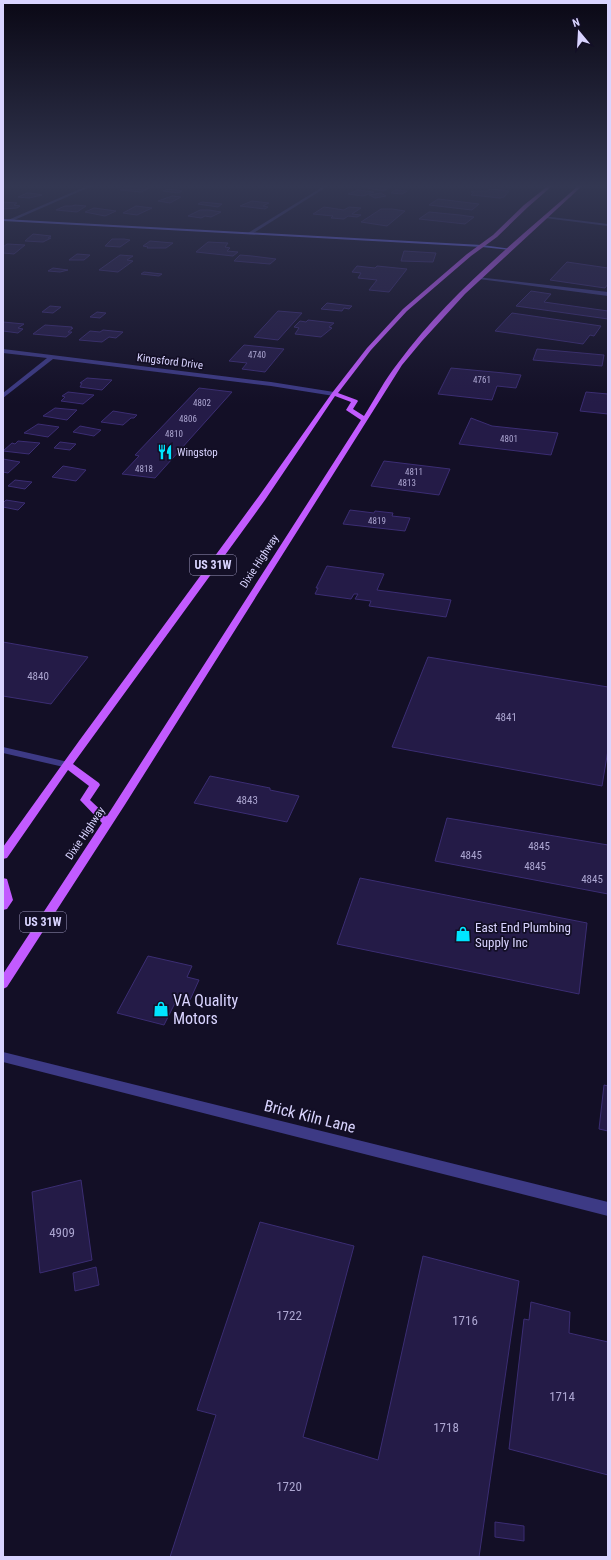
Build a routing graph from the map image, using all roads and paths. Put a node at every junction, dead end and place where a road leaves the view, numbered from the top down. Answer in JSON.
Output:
{"nodes":[{"id":1,"x":464,"y":259,"type":"edge"},
{"id":2,"x":500,"y":259,"type":"edge"},
{"id":3,"x":479,"y":278,"type":"junction"},
{"id":4,"x":608,"y":294,"type":"edge"},
{"id":5,"x":3,"y":352,"type":"edge"},
{"id":6,"x":52,"y":357,"type":"junction"},
{"id":7,"x":334,"y":394,"type":"junction"},
{"id":8,"x":3,"y":396,"type":"edge"},
{"id":9,"x":365,"y":420,"type":"junction"},
{"id":10,"x":3,"y":750,"type":"edge"},
{"id":11,"x":68,"y":765,"type":"junction"},
{"id":12,"x":107,"y":822,"type":"junction"},
{"id":13,"x":3,"y":855,"type":"edge"},
{"id":14,"x":3,"y":882,"type":"edge"},
{"id":15,"x":3,"y":906,"type":"edge"},
{"id":16,"x":3,"y":984,"type":"edge"},
{"id":17,"x":3,"y":1057,"type":"edge"},
{"id":18,"x":608,"y":1209,"type":"edge"}],
"edges":[{"from":1,"to":7,"type":"main road","number":"US 31W"},
{"from":2,"to":3,"type":"main road","name":"Dixie Highway","number":"US 31W"},
{"from":3,"to":4,"type":"street"},
{"from":3,"to":9,"type":"main road","name":"Dixie Highway","number":"US 31W"},
{"from":5,"to":6,"type":"street","name":"Kingsford Drive"},
{"from":6,"to":7,"type":"street","name":"Kingsford Drive"},
{"from":6,"to":8,"type":"street"},
{"from":7,"to":9,"type":"main road"},
{"from":7,"to":11,"type":"main road","number":"US 31W"},
{"from":9,"to":12,"type":"main road","name":"Dixie Highway","number":"US 31W"},
{"from":10,"to":11,"type":"street"},
{"from":11,"to":12,"type":"main road"},
{"from":11,"to":13,"type":"main road","number":"US 31W"},
{"from":12,"to":16,"type":"main road","name":"Dixie Highway","number":"US 31W"},
{"from":14,"to":15,"type":"main road"},
{"from":17,"to":18,"type":"street","name":"Brick Kiln Lane"}]}
